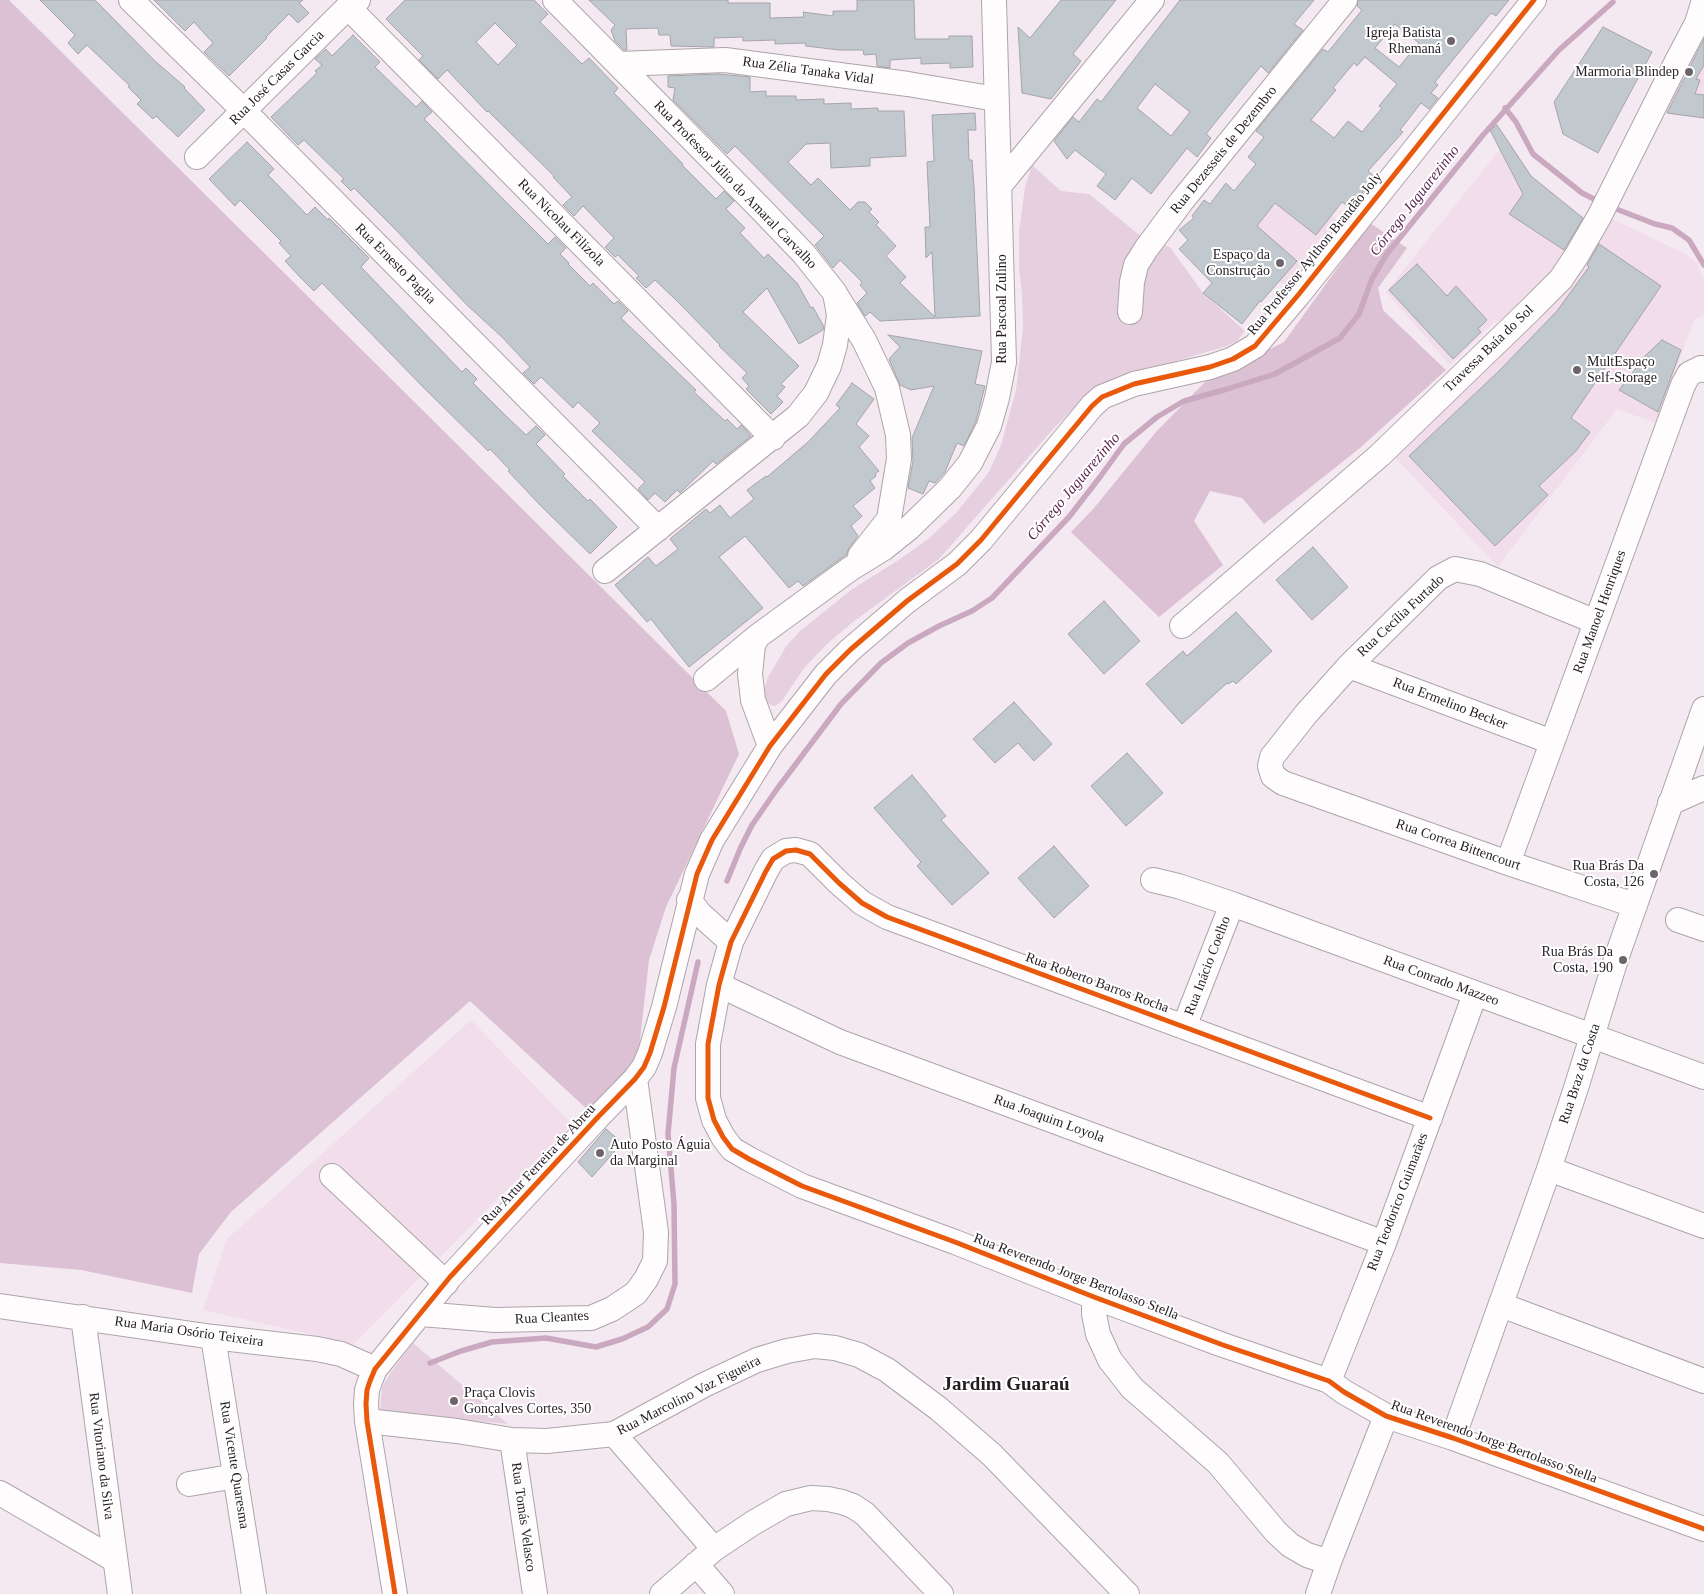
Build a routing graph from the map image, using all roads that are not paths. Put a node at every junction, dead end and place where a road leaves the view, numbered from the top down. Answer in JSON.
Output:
{"nodes":[{"id":1,"x":131,"y":0,"type":"edge"},
{"id":2,"x":555,"y":0,"type":"edge"},
{"id":3,"x":994,"y":0,"type":"edge"},
{"id":4,"x":1152,"y":0,"type":"edge"},
{"id":5,"x":1345,"y":0,"type":"edge"},
{"id":6,"x":1534,"y":0,"type":"edge"},
{"id":7,"x":1704,"y":0,"type":"edge"},
{"id":8,"x":353,"y":4,"type":"edge"},
{"id":9,"x":618,"y":64,"type":"junction"},
{"id":10,"x":996,"y":99,"type":"junction"},
{"id":11,"x":243,"y":110,"type":"junction"},
{"id":12,"x":197,"y":157,"type":"dead end"},
{"id":13,"x":1000,"y":185,"type":"junction"},
{"id":14,"x":835,"y":294,"type":"junction"},
{"id":15,"x":1130,"y":312,"type":"dead end"},
{"id":16,"x":1702,"y":369,"type":"edge"},
{"id":17,"x":773,"y":438,"type":"junction"},
{"id":18,"x":658,"y":529,"type":"junction"},
{"id":19,"x":850,"y":569,"type":"junction"},
{"id":20,"x":605,"y":571,"type":"dead end"},
{"id":21,"x":1596,"y":622,"type":"junction"},
{"id":22,"x":1182,"y":626,"type":"dead end"},
{"id":23,"x":758,"y":636,"type":"junction"},
{"id":24,"x":1349,"y":666,"type":"junction"},
{"id":25,"x":706,"y":679,"type":"dead end"},
{"id":26,"x":1704,"y":709,"type":"edge"},
{"id":27,"x":1552,"y":742,"type":"junction"},
{"id":28,"x":770,"y":746,"type":"junction"},
{"id":29,"x":1282,"y":783,"type":"joint"},
{"id":30,"x":1704,"y":788,"type":"edge"},
{"id":31,"x":1670,"y":803,"type":"junction"},
{"id":32,"x":773,"y":859,"type":"joint"},
{"id":33,"x":1508,"y":863,"type":"junction"},
{"id":34,"x":1153,"y":880,"type":"dead end"},
{"id":35,"x":1232,"y":904,"type":"junction"},
{"id":36,"x":1634,"y":905,"type":"junction"},
{"id":37,"x":695,"y":907,"type":"junction"},
{"id":38,"x":1678,"y":920,"type":"dead end"},
{"id":39,"x":1704,"y":930,"type":"edge"},
{"id":40,"x":725,"y":938,"type":"junction"},
{"id":41,"x":719,"y":985,"type":"junction"},
{"id":42,"x":1475,"y":994,"type":"junction"},
{"id":43,"x":1184,"y":1027,"type":"junction"},
{"id":44,"x":1592,"y":1036,"type":"junction"},
{"id":45,"x":1704,"y":1077,"type":"edge"},
{"id":46,"x":635,"y":1079,"type":"junction"},
{"id":47,"x":1430,"y":1118,"type":"junction"},
{"id":48,"x":1549,"y":1169,"type":"junction"},
{"id":49,"x":332,"y":1176,"type":"dead end"},
{"id":50,"x":1704,"y":1226,"type":"edge"},
{"id":51,"x":1384,"y":1243,"type":"junction"},
{"id":52,"x":446,"y":1282,"type":"junction"},
{"id":53,"x":1094,"y":1297,"type":"junction"},
{"id":54,"x":1501,"y":1305,"type":"junction"},
{"id":55,"x":0,"y":1306,"type":"edge"},
{"id":56,"x":421,"y":1314,"type":"junction"},
{"id":57,"x":83,"y":1317,"type":"junction"},
{"id":58,"x":213,"y":1337,"type":"junction"},
{"id":59,"x":376,"y":1369,"type":"junction"},
{"id":60,"x":1329,"y":1381,"type":"junction"},
{"id":61,"x":1704,"y":1381,"type":"edge"},
{"id":62,"x":1386,"y":1416,"type":"junction"},
{"id":63,"x":366,"y":1421,"type":"junction"},
{"id":64,"x":614,"y":1434,"type":"junction"},
{"id":65,"x":1453,"y":1438,"type":"junction"},
{"id":66,"x":512,"y":1440,"type":"junction"},
{"id":67,"x":236,"y":1476,"type":"junction"},
{"id":68,"x":189,"y":1484,"type":"dead end"},
{"id":69,"x":0,"y":1493,"type":"edge"},
{"id":70,"x":1704,"y":1529,"type":"edge"},
{"id":71,"x":705,"y":1556,"type":"junction"},
{"id":72,"x":115,"y":1560,"type":"junction"},
{"id":73,"x":1329,"y":1562,"type":"junction"},
{"id":74,"x":537,"y":1591,"type":"edge"},
{"id":75,"x":120,"y":1594,"type":"edge"},
{"id":76,"x":254,"y":1594,"type":"edge"},
{"id":77,"x":395,"y":1594,"type":"edge"},
{"id":78,"x":662,"y":1594,"type":"edge"},
{"id":79,"x":722,"y":1594,"type":"edge"},
{"id":80,"x":941,"y":1594,"type":"edge"},
{"id":81,"x":1127,"y":1594,"type":"edge"},
{"id":82,"x":1318,"y":1594,"type":"edge"}],
"edges":[{"from":1,"to":11,"type":"street","name":"Rua Ernesto Paglia"},
{"from":2,"to":9,"type":"street","name":"Rua Professor Júlio do Amaral Carvalho"},
{"from":3,"to":10,"type":"street","name":"Rua Pascoal Zulino"},
{"from":4,"to":13,"type":"street"},
{"from":5,"to":15,"type":"street","name":"Rua Dezesseis de Dezembro"},
{"from":6,"to":28,"type":"street","name":"Rua Professor Aylthon Brandão Joly"},
{"from":7,"to":22,"type":"street","name":"Travessa Baía do Sol"},
{"from":8,"to":11,"type":"street","name":"Rua José Casas Garcia"},
{"from":8,"to":17,"type":"street","name":"Rua Nicolau Filizola"},
{"from":9,"to":10,"type":"street","name":"Rua Zélia Tanaka Vidal"},
{"from":9,"to":14,"type":"street","name":"Rua Professor Júlio do Amaral Carvalho"},
{"from":10,"to":13,"type":"street","name":"Rua Pascoal Zulino"},
{"from":11,"to":12,"type":"street","name":"Rua José Casas Garcia"},
{"from":11,"to":18,"type":"street","name":"Rua Ernesto Paglia"},
{"from":13,"to":19,"type":"street","name":"Rua Pascoal Zulino"},
{"from":14,"to":17,"type":"street","name":"Rua Professor Júlio do Amaral Carvalho"},
{"from":14,"to":19,"type":"street"},
{"from":16,"to":21,"type":"street","name":"Rua Manoel Henriques"},
{"from":17,"to":18,"type":"street","name":"Rua Professor Júlio do Amaral Carvalho"},
{"from":18,"to":20,"type":"street","name":"Rua Professor Júlio do Amaral Carvalho"},
{"from":19,"to":23,"type":"street","name":"Rua Pascoal Zulino"},
{"from":21,"to":24,"type":"street","name":"Rua Cecília Furtado"},
{"from":21,"to":27,"type":"street","name":"Rua Manoel Henriques"},
{"from":23,"to":25,"type":"street","name":"Rua Pascoal Zulino"},
{"from":23,"to":28,"type":"street"},
{"from":24,"to":27,"type":"street","name":"Rua Ermelino Becker"},
{"from":24,"to":29,"type":"street","name":"Rua Cecília Furtado"},
{"from":26,"to":31,"type":"street","name":"Rua Braz da Costa"},
{"from":27,"to":33,"type":"street","name":"Rua Manoel Henriques"},
{"from":28,"to":37,"type":"street","name":"Rua Artur Ferreira de Abreu"},
{"from":29,"to":33,"type":"street","name":"Rua Correa Bittencourt"},
{"from":30,"to":31,"type":"street"},
{"from":31,"to":36,"type":"street","name":"Rua Braz da Costa"},
{"from":32,"to":40,"type":"street","name":"Rua Reverendo Jorge Bertolasso Stella"},
{"from":32,"to":43,"type":"street","name":"Rua Roberto Barros Rocha"},
{"from":33,"to":36,"type":"street","name":"Rua Correa Bittencourt"},
{"from":34,"to":35,"type":"street","name":"Rua Conrado Mazzeo"},
{"from":35,"to":42,"type":"street","name":"Rua Conrado Mazzeo"},
{"from":35,"to":43,"type":"street","name":"Rua Inácio Coelho"},
{"from":36,"to":44,"type":"street","name":"Rua Braz da Costa"},
{"from":37,"to":40,"type":"street"},
{"from":37,"to":46,"type":"street","name":"Rua Artur Ferreira de Abreu"},
{"from":38,"to":39,"type":"street"},
{"from":40,"to":41,"type":"street","name":"Rua Reverendo Jorge Bertolasso Stella"},
{"from":41,"to":51,"type":"street","name":"Rua Joaquim Loyola"},
{"from":41,"to":53,"type":"street","name":"Rua Reverendo Jorge Bertolasso Stella"},
{"from":42,"to":44,"type":"street","name":"Rua Conrado Mazzeo"},
{"from":42,"to":47,"type":"street","name":"Rua Teodorico Guimarães"},
{"from":43,"to":47,"type":"street","name":"Rua Roberto Barros Rocha"},
{"from":44,"to":45,"type":"street","name":"Rua Conrado Mazzeo"},
{"from":44,"to":48,"type":"street","name":"Rua Braz da Costa"},
{"from":46,"to":52,"type":"street","name":"Rua Artur Ferreira de Abreu"},
{"from":46,"to":56,"type":"street","name":"Rua Cleantes"},
{"from":47,"to":51,"type":"street","name":"Rua Teodorico Guimarães"},
{"from":48,"to":50,"type":"street"},
{"from":48,"to":54,"type":"street","name":"Rua Braz da Costa"},
{"from":49,"to":52,"type":"street"},
{"from":51,"to":60,"type":"street","name":"Rua Teodorico Guimarães"},
{"from":52,"to":56,"type":"street","name":"Rua Artur Ferreira de Abreu"},
{"from":53,"to":60,"type":"street","name":"Rua Reverendo Jorge Bertolasso Stella"},
{"from":53,"to":73,"type":"street"},
{"from":54,"to":61,"type":"street"},
{"from":54,"to":65,"type":"street","name":"Rua Braz da Costa"},
{"from":55,"to":57,"type":"street","name":"Rua Maria Osório Teixeira"},
{"from":56,"to":59,"type":"street","name":"Rua Artur Ferreira de Abreu"},
{"from":57,"to":58,"type":"street","name":"Rua Maria Osório Teixeira"},
{"from":57,"to":72,"type":"street","name":"Rua Vitoriano da Silva"},
{"from":58,"to":59,"type":"street","name":"Rua Maria Osório Teixeira"},
{"from":58,"to":67,"type":"street","name":"Rua Vicente Quaresma"},
{"from":59,"to":63,"type":"street","name":"Rua Artur Ferreira de Abreu"},
{"from":60,"to":62,"type":"street","name":"Rua Reverendo Jorge Bertolasso Stella"},
{"from":62,"to":65,"type":"street","name":"Rua Reverendo Jorge Bertolasso Stella"},
{"from":62,"to":73,"type":"street"},
{"from":63,"to":66,"type":"street","name":"Rua Marcolino Vaz Figueira"},
{"from":63,"to":77,"type":"street","name":"Rua Artur Ferreira de Abreu"},
{"from":64,"to":66,"type":"street","name":"Rua Marcolino Vaz Figueira"},
{"from":64,"to":71,"type":"street"},
{"from":64,"to":81,"type":"street","name":"Rua Marcolino Vaz Figueira"},
{"from":65,"to":70,"type":"street","name":"Rua Reverendo Jorge Bertolasso Stella"},
{"from":66,"to":74,"type":"street","name":"Rua Tomás Velasco"},
{"from":67,"to":68,"type":"street"},
{"from":67,"to":76,"type":"street","name":"Rua Vicente Quaresma"},
{"from":69,"to":72,"type":"street"},
{"from":71,"to":78,"type":"street"},
{"from":71,"to":79,"type":"street"},
{"from":71,"to":80,"type":"street"},
{"from":72,"to":75,"type":"street","name":"Rua Vitoriano da Silva"},
{"from":73,"to":82,"type":"street"}]}
